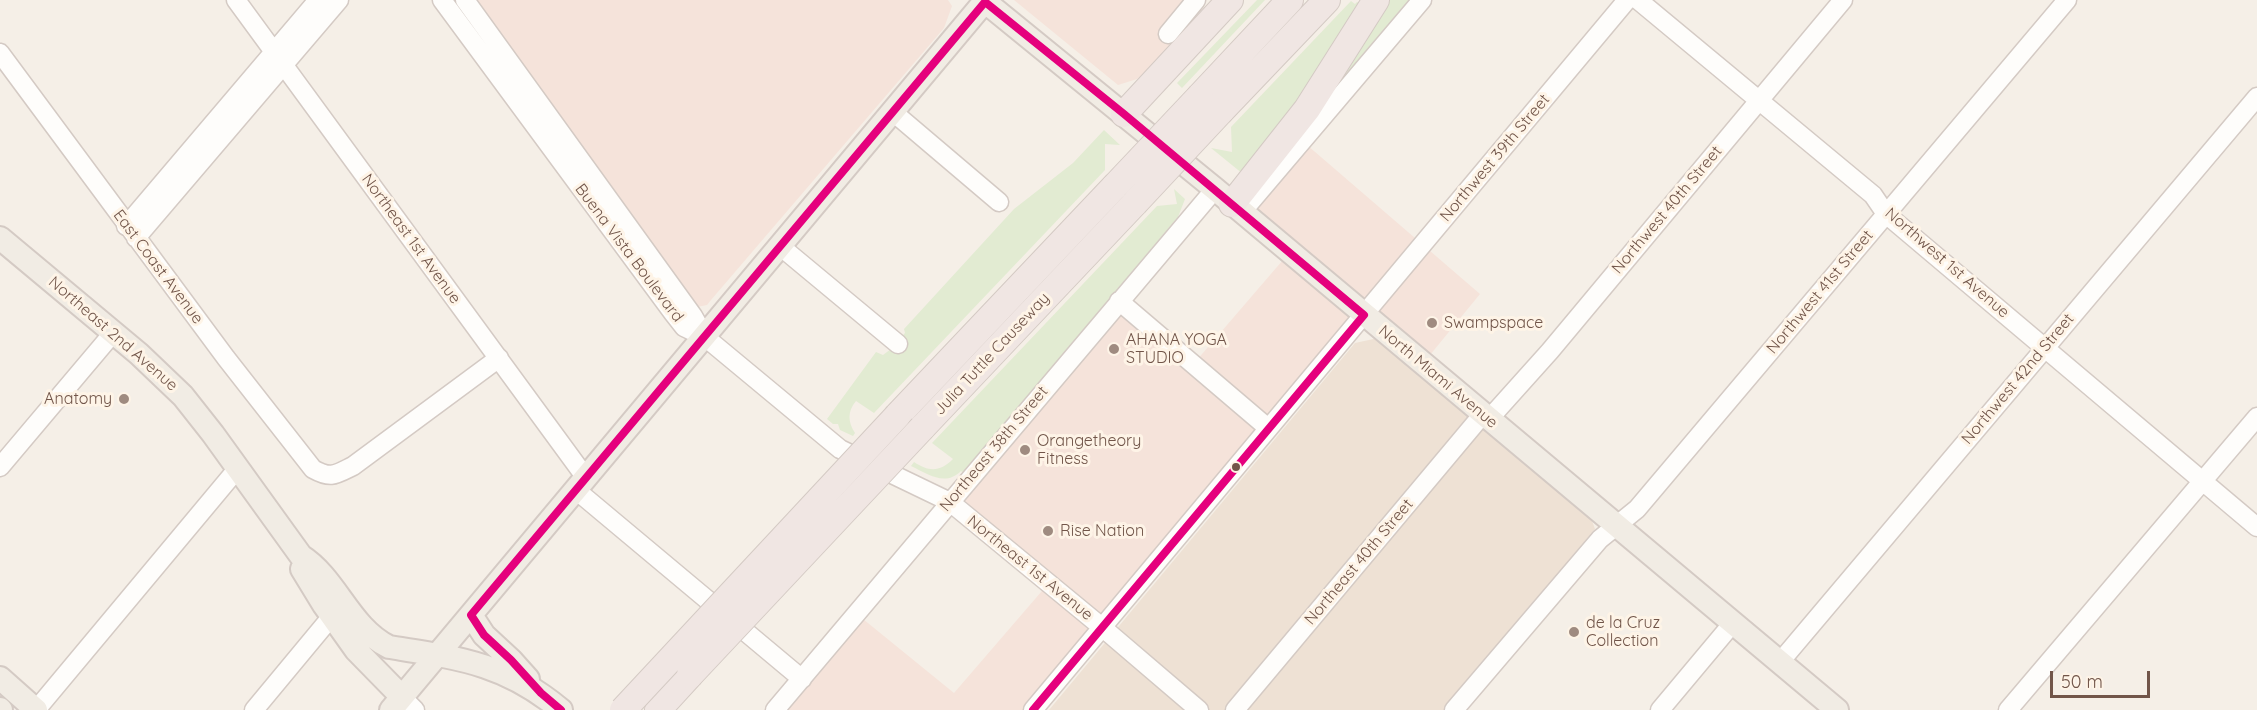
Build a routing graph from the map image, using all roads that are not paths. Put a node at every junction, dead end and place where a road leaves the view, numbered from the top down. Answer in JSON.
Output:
{"nodes":[{"id":1,"x":236,"y":0,"type":"edge"},
{"id":2,"x":318,"y":0,"type":"edge"},
{"id":3,"x":339,"y":0,"type":"edge"},
{"id":4,"x":442,"y":0,"type":"edge"},
{"id":5,"x":465,"y":0,"type":"edge"},
{"id":6,"x":1196,"y":0,"type":"edge"},
{"id":7,"x":1230,"y":0,"type":"edge"},
{"id":8,"x":1290,"y":0,"type":"edge"},
{"id":9,"x":1327,"y":0,"type":"edge"},
{"id":10,"x":1376,"y":0,"type":"edge"},
{"id":11,"x":1422,"y":0,"type":"edge"},
{"id":12,"x":1627,"y":0,"type":"edge"},
{"id":13,"x":1638,"y":0,"type":"edge"},
{"id":14,"x":1843,"y":0,"type":"edge"},
{"id":15,"x":2067,"y":0,"type":"edge"},
{"id":16,"x":985,"y":1,"type":"edge"},
{"id":17,"x":1168,"y":34,"type":"dead end"},
{"id":18,"x":0,"y":53,"type":"edge"},
{"id":19,"x":279,"y":59,"type":"junction"},
{"id":20,"x":2257,"y":97,"type":"edge"},
{"id":21,"x":1759,"y":99,"type":"junction"},
{"id":22,"x":893,"y":112,"type":"junction"},
{"id":23,"x":1124,"y":114,"type":"junction"},
{"id":24,"x":1230,"y":201,"type":"junction"},
{"id":25,"x":999,"y":202,"type":"dead end"},
{"id":26,"x":1886,"y":214,"type":"junction"},
{"id":27,"x":131,"y":232,"type":"junction"},
{"id":28,"x":0,"y":238,"type":"edge"},
{"id":29,"x":780,"y":246,"type":"junction"},
{"id":30,"x":1119,"y":302,"type":"junction"},
{"id":31,"x":1364,"y":315,"type":"junction"},
{"id":32,"x":113,"y":333,"type":"junction"},
{"id":33,"x":705,"y":337,"type":"junction"},
{"id":34,"x":898,"y":344,"type":"dead end"},
{"id":35,"x":2045,"y":346,"type":"junction"},
{"id":36,"x":499,"y":358,"type":"junction"},
{"id":37,"x":1486,"y":417,"type":"junction"},
{"id":38,"x":2257,"y":417,"type":"edge"},
{"id":39,"x":1268,"y":428,"type":"junction"},
{"id":40,"x":0,"y":467,"type":"edge"},
{"id":41,"x":238,"y":468,"type":"junction"},
{"id":42,"x":2202,"y":481,"type":"junction"},
{"id":43,"x":581,"y":484,"type":"junction"},
{"id":44,"x":950,"y":502,"type":"junction"},
{"id":45,"x":1616,"y":526,"type":"junction"},
{"id":46,"x":2257,"y":526,"type":"edge"},
{"id":47,"x":301,"y":556,"type":"junction"},
{"id":48,"x":471,"y":615,"type":"junction"},
{"id":49,"x":332,"y":616,"type":"junction"},
{"id":50,"x":1732,"y":624,"type":"junction"},
{"id":51,"x":1103,"y":628,"type":"junction"},
{"id":52,"x":437,"y":655,"type":"junction"},
{"id":53,"x":1780,"y":662,"type":"junction"},
{"id":54,"x":0,"y":678,"type":"edge"},
{"id":55,"x":802,"y":679,"type":"junction"},
{"id":56,"x":541,"y":693,"type":"junction"},
{"id":57,"x":403,"y":706,"type":"edge"},
{"id":58,"x":36,"y":710,"type":"edge"},
{"id":59,"x":254,"y":710,"type":"edge"},
{"id":60,"x":561,"y":710,"type":"edge"},
{"id":61,"x":623,"y":710,"type":"edge"},
{"id":62,"x":658,"y":710,"type":"edge"},
{"id":63,"x":775,"y":710,"type":"edge"},
{"id":64,"x":1033,"y":710,"type":"edge"},
{"id":65,"x":1199,"y":710,"type":"edge"},
{"id":66,"x":1235,"y":710,"type":"edge"},
{"id":67,"x":1454,"y":710,"type":"edge"},
{"id":68,"x":1660,"y":710,"type":"edge"},
{"id":69,"x":1837,"y":710,"type":"edge"},
{"id":70,"x":2008,"y":710,"type":"edge"}],
"edges":[{"from":1,"to":19,"type":"street","name":"Northeast 1st Avenue"},
{"from":2,"to":19,"type":"street"},
{"from":3,"to":19,"type":"street"},
{"from":4,"to":33,"type":"street","name":"Buena Vista Boulevard"},
{"from":5,"to":33,"type":"street","name":"Buena Vista Boulevard"},
{"from":6,"to":17,"type":"street"},
{"from":7,"to":23,"type":"highway"},
{"from":8,"to":61,"type":"highway","name":"Julia Tuttle Causeway","bridge":true},
{"from":9,"to":62,"type":"highway","name":"Julia Tuttle Causeway","bridge":true},
{"from":10,"to":24,"type":"highway"},
{"from":11,"to":24,"type":"street","name":"Northeast 38th Street"},
{"from":12,"to":31,"type":"street","name":"Northwest 39th Street"},
{"from":13,"to":21,"type":"street","name":"Northwest 1st Avenue"},
{"from":14,"to":21,"type":"street","name":"Northwest 40th Street"},
{"from":15,"to":26,"type":"street","name":"Northwest 41st Street"},
{"from":16,"to":22,"type":"main road"},
{"from":16,"to":23,"type":"main road","name":"North Miami Avenue"},
{"from":18,"to":27,"type":"street","name":"East Coast Avenue"},
{"from":19,"to":27,"type":"street"},
{"from":19,"to":36,"type":"street","name":"Northeast 1st Avenue"},
{"from":20,"to":35,"type":"street","name":"Northwest 42nd Street"},
{"from":21,"to":26,"type":"street","name":"Northwest 1st Avenue"},
{"from":21,"to":37,"type":"street","name":"Northwest 40th Street"},
{"from":22,"to":25,"type":"street"},
{"from":22,"to":29,"type":"main road"},
{"from":23,"to":24,"type":"main road","name":"North Miami Avenue"},
{"from":24,"to":30,"type":"street","name":"Northeast 38th Street"},
{"from":24,"to":31,"type":"main road","name":"North Miami Avenue"},
{"from":26,"to":35,"type":"street","name":"Northwest 1st Avenue"},
{"from":26,"to":45,"type":"street","name":"Northwest 41st Street"},
{"from":27,"to":36,"type":"street","name":"East Coast Avenue"},
{"from":28,"to":32,"type":"main road","name":"Northeast 2nd Avenue"},
{"from":29,"to":33,"type":"main road"},
{"from":29,"to":34,"type":"street"},
{"from":30,"to":39,"type":"street"},
{"from":30,"to":44,"type":"street","name":"Northeast 38th Street"},
{"from":31,"to":37,"type":"main road","name":"North Miami Avenue"},
{"from":31,"to":39,"type":"street","name":"Northwest 39th Street"},
{"from":32,"to":40,"type":"street"},
{"from":32,"to":41,"type":"main road","name":"Northeast 2nd Avenue"},
{"from":33,"to":43,"type":"main road"},
{"from":33,"to":44,"type":"street","name":"Northeast 1st Avenue"},
{"from":35,"to":42,"type":"street","name":"Northwest 1st Avenue"},
{"from":35,"to":53,"type":"street","name":"Northwest 42nd Street"},
{"from":36,"to":43,"type":"street","name":"Northeast 1st Avenue"},
{"from":37,"to":45,"type":"main road","name":"North Miami Avenue"},
{"from":37,"to":66,"type":"street","name":"Northeast 40th Street"},
{"from":38,"to":42,"type":"street"},
{"from":39,"to":51,"type":"street","name":"Northwest 39th Street"},
{"from":41,"to":47,"type":"main road","name":"Northeast 2nd Avenue"},
{"from":41,"to":58,"type":"street"},
{"from":42,"to":46,"type":"street","name":"Northwest 1st Avenue"},
{"from":42,"to":70,"type":"street"},
{"from":43,"to":48,"type":"main road"},
{"from":43,"to":55,"type":"street","name":"Northeast 1st Avenue"},
{"from":44,"to":51,"type":"street","name":"Northeast 1st Avenue"},
{"from":44,"to":55,"type":"street","name":"Northeast 38th Street"},
{"from":45,"to":50,"type":"main road","name":"North Miami Avenue"},
{"from":45,"to":67,"type":"street","name":"Northwest 41st Street"},
{"from":47,"to":49,"type":"main road","name":"Northeast 2nd Avenue"},
{"from":47,"to":52,"type":"main road","name":"Northeast 2nd Avenue"},
{"from":48,"to":52,"type":"main road"},
{"from":48,"to":56,"type":"main road"},
{"from":49,"to":57,"type":"main road","name":"Northeast 2nd Avenue"},
{"from":49,"to":59,"type":"street"},
{"from":50,"to":53,"type":"main road","name":"North Miami Avenue"},
{"from":50,"to":68,"type":"street"},
{"from":51,"to":64,"type":"street","name":"Northwest 39th Street"},
{"from":51,"to":65,"type":"street","name":"Northeast 1st Avenue"},
{"from":52,"to":56,"type":"main road","name":"Northeast 2nd Avenue"},
{"from":52,"to":57,"type":"main road"},
{"from":53,"to":69,"type":"main road","name":"North Miami Avenue"},
{"from":54,"to":58,"type":"main road"},
{"from":55,"to":63,"type":"street","name":"Northeast 38th Street"},
{"from":56,"to":60,"type":"main road","name":"Northeast 2nd Avenue"}]}
